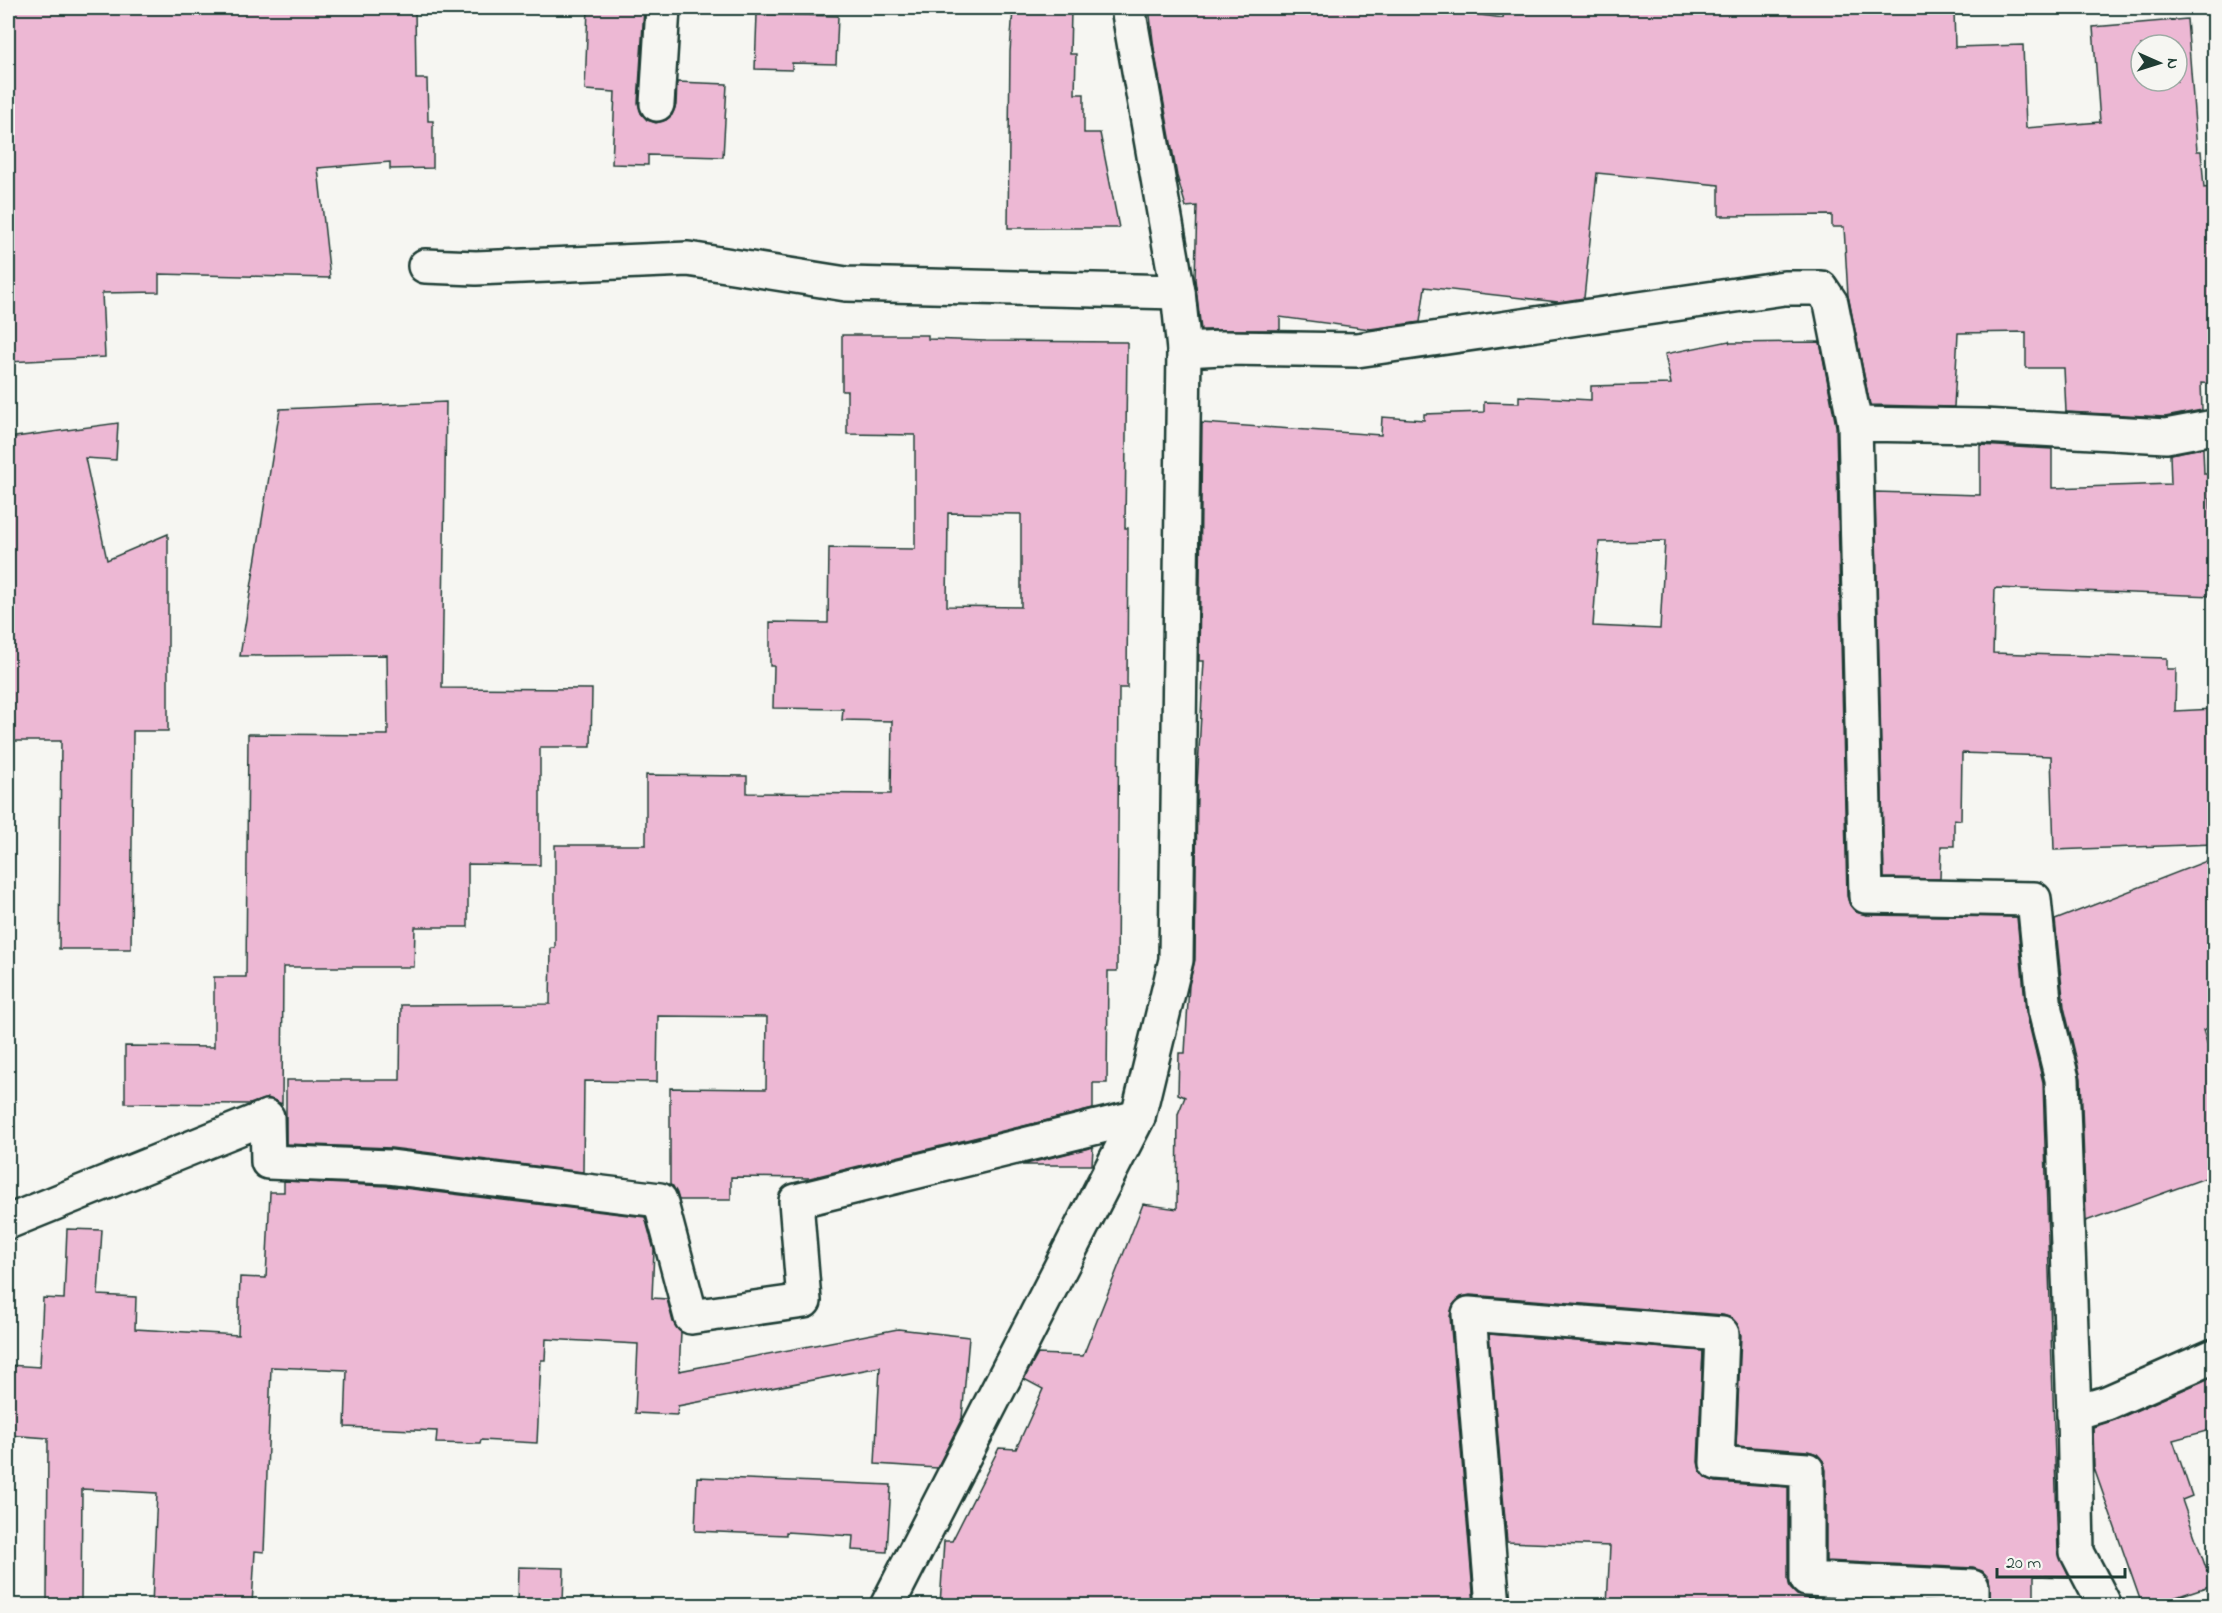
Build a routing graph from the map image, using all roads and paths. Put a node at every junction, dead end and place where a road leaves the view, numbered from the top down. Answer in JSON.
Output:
{"nodes":[{"id":1,"x":663,"y":8,"type":"edge"},
{"id":2,"x":1128,"y":8,"type":"edge"},
{"id":3,"x":657,"y":104,"type":"dead end"},
{"id":4,"x":425,"y":266,"type":"dead end"},
{"id":5,"x":1178,"y":292,"type":"junction"},
{"id":6,"x":1184,"y":350,"type":"junction"},
{"id":7,"x":1855,"y":424,"type":"junction"},
{"id":8,"x":2214,"y":427,"type":"edge"},
{"id":9,"x":1138,"y":1117,"type":"junction"},
{"id":10,"x":8,"y":1222,"type":"edge"},
{"id":11,"x":2214,"y":1356,"type":"edge"},
{"id":12,"x":2074,"y":1413,"type":"junction"},
{"id":13,"x":887,"y":1605,"type":"edge"},
{"id":14,"x":1493,"y":1605,"type":"edge"},
{"id":15,"x":1972,"y":1605,"type":"edge"},
{"id":16,"x":2105,"y":1605,"type":"edge"}],
"edges":[{"from":1,"to":3,"type":"street"},
{"from":2,"to":5,"type":"street"},
{"from":4,"to":5,"type":"street"},
{"from":5,"to":6,"type":"street"},
{"from":6,"to":7,"type":"street"},
{"from":6,"to":9,"type":"street"},
{"from":7,"to":8,"type":"street"},
{"from":7,"to":12,"type":"street"},
{"from":9,"to":10,"type":"street"},
{"from":9,"to":13,"type":"street"},
{"from":11,"to":12,"type":"street"},
{"from":12,"to":16,"type":"street"},
{"from":14,"to":15,"type":"street"}]}
